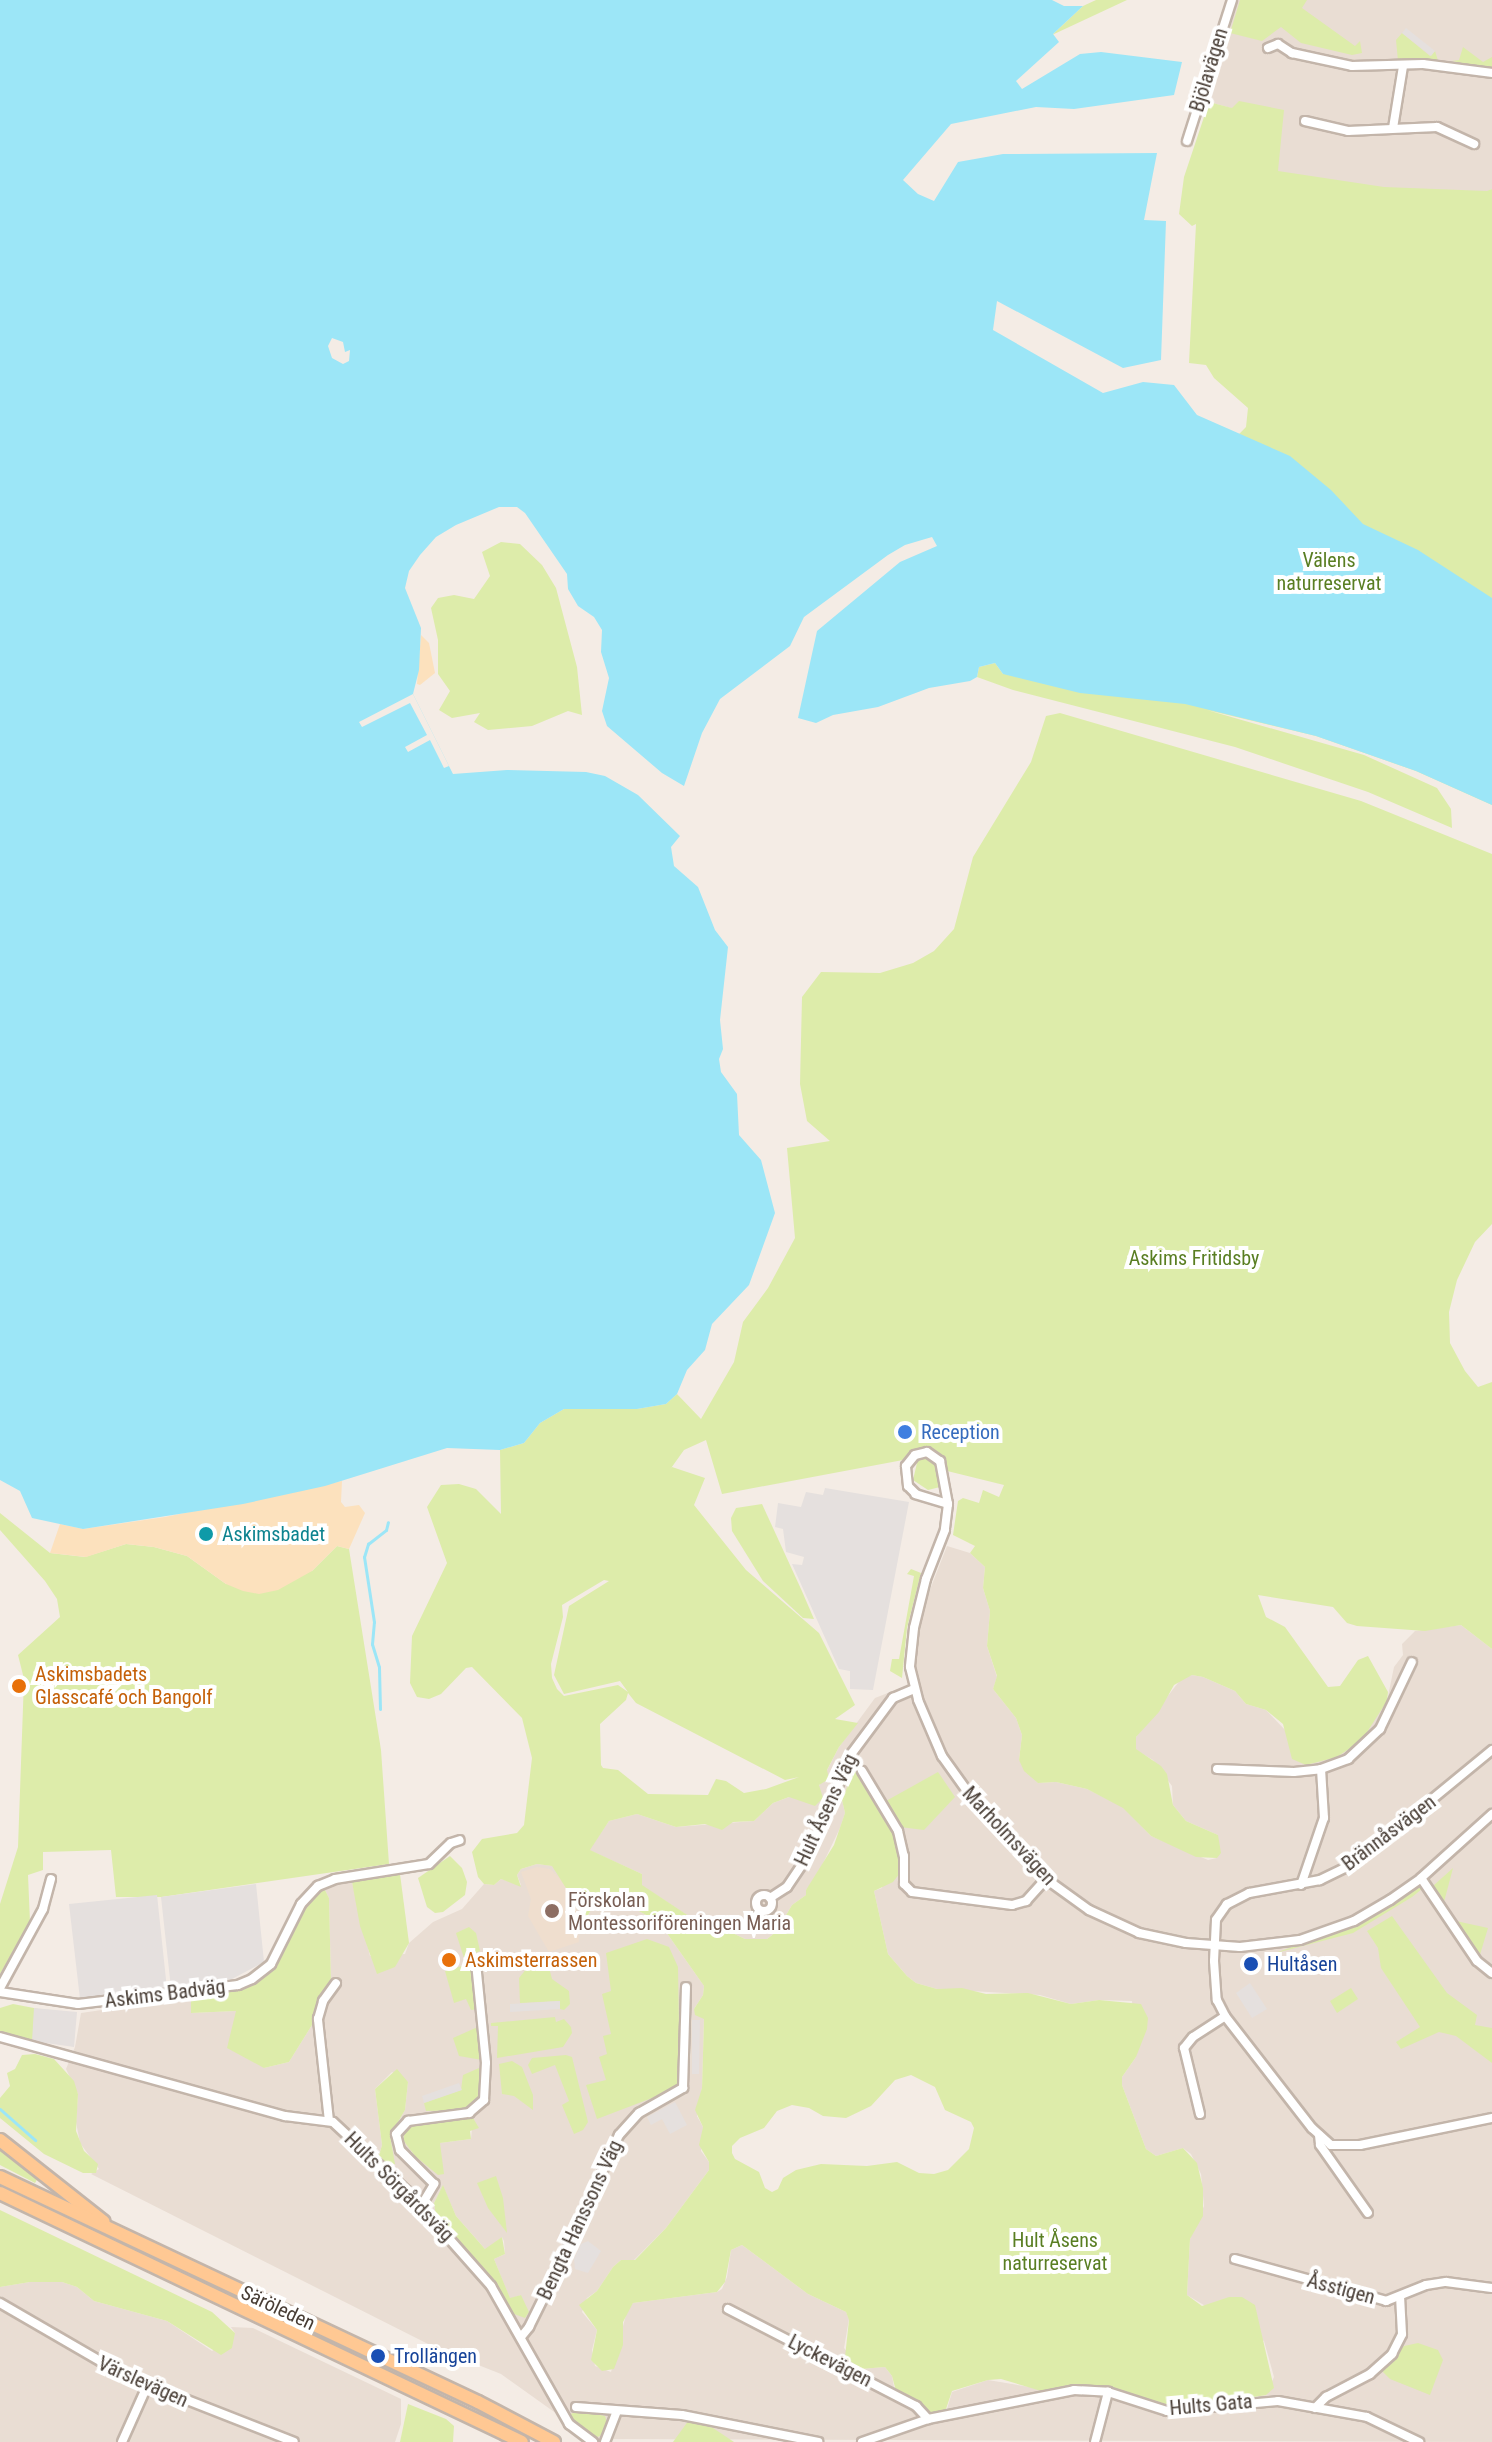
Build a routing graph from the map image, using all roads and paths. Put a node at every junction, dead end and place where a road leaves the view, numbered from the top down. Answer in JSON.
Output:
{"nodes":[{"id":1,"x":1232,"y":0,"type":"edge"},
{"id":2,"x":1268,"y":48,"type":"dead end"},
{"id":3,"x":1403,"y":66,"type":"junction"},
{"id":4,"x":1492,"y":73,"type":"edge"},
{"id":5,"x":1305,"y":121,"type":"dead end"},
{"id":6,"x":1393,"y":128,"type":"junction"},
{"id":7,"x":1187,"y":141,"type":"dead end"},
{"id":8,"x":1474,"y":144,"type":"dead end"},
{"id":9,"x":948,"y":1504,"type":"junction"},
{"id":10,"x":1412,"y":1662,"type":"dead end"},
{"id":11,"x":914,"y":1689,"type":"junction"},
{"id":12,"x":1492,"y":1750,"type":"edge"},
{"id":13,"x":1217,"y":1769,"type":"dead end"},
{"id":14,"x":1321,"y":1769,"type":"junction"},
{"id":15,"x":862,"y":1771,"type":"dead end"},
{"id":16,"x":1492,"y":1814,"type":"edge"},
{"id":17,"x":460,"y":1840,"type":"dead end"},
{"id":18,"x":1421,"y":1878,"type":"junction"},
{"id":19,"x":51,"y":1879,"type":"dead end"},
{"id":20,"x":1046,"y":1879,"type":"junction"},
{"id":21,"x":1301,"y":1885,"type":"junction"},
{"id":22,"x":770,"y":1898,"type":"dead end"},
{"id":23,"x":1215,"y":1947,"type":"junction"},
{"id":24,"x":476,"y":1962,"type":"dead end"},
{"id":25,"x":1492,"y":1973,"type":"edge"},
{"id":26,"x":336,"y":1983,"type":"dead end"},
{"id":27,"x":686,"y":1987,"type":"dead end"},
{"id":28,"x":0,"y":1990,"type":"edge"},
{"id":29,"x":1225,"y":2016,"type":"junction"},
{"id":30,"x":0,"y":2037,"type":"edge"},
{"id":31,"x":1200,"y":2114,"type":"dead end"},
{"id":32,"x":1492,"y":2118,"type":"edge"},
{"id":33,"x":329,"y":2121,"type":"junction"},
{"id":34,"x":1319,"y":2135,"type":"junction"},
{"id":35,"x":0,"y":2140,"type":"edge"},
{"id":36,"x":0,"y":2177,"type":"edge"},
{"id":37,"x":0,"y":2193,"type":"edge"},
{"id":38,"x":421,"y":2206,"type":"junction"},
{"id":39,"x":1368,"y":2213,"type":"dead end"},
{"id":40,"x":112,"y":2230,"type":"junction"},
{"id":41,"x":1235,"y":2259,"type":"dead end"},
{"id":42,"x":1492,"y":2288,"type":"edge"},
{"id":43,"x":1400,"y":2297,"type":"junction"},
{"id":44,"x":0,"y":2303,"type":"edge"},
{"id":45,"x":728,"y":2309,"type":"dead end"},
{"id":46,"x":521,"y":2337,"type":"junction"},
{"id":47,"x":147,"y":2386,"type":"junction"},
{"id":48,"x":1108,"y":2392,"type":"junction"},
{"id":49,"x":576,"y":2407,"type":"dead end"},
{"id":50,"x":1315,"y":2408,"type":"junction"},
{"id":51,"x":617,"y":2411,"type":"junction"},
{"id":52,"x":928,"y":2419,"type":"junction"},
{"id":53,"x":262,"y":2431,"type":"junction"},
{"id":54,"x":122,"y":2442,"type":"edge"},
{"id":55,"x":258,"y":2442,"type":"edge"},
{"id":56,"x":294,"y":2442,"type":"edge"},
{"id":57,"x":522,"y":2442,"type":"edge"},
{"id":58,"x":554,"y":2442,"type":"edge"},
{"id":59,"x":593,"y":2442,"type":"edge"},
{"id":60,"x":605,"y":2442,"type":"edge"},
{"id":61,"x":818,"y":2442,"type":"edge"},
{"id":62,"x":862,"y":2442,"type":"edge"},
{"id":63,"x":1095,"y":2442,"type":"edge"},
{"id":64,"x":1419,"y":2442,"type":"edge"}],
"edges":[{"from":1,"to":7,"type":"street","name":"Bjölavägen"},
{"from":2,"to":3,"type":"street"},
{"from":3,"to":4,"type":"street"},
{"from":3,"to":6,"type":"street"},
{"from":5,"to":6,"type":"street"},
{"from":6,"to":8,"type":"street"},
{"from":9,"to":9,"type":"street","name":"Marholmsvägen"},
{"from":9,"to":11,"type":"street","name":"Marholmsvägen"},
{"from":10,"to":14,"type":"street"},
{"from":11,"to":20,"type":"street","name":"Marholmsvägen"},
{"from":11,"to":22,"type":"street","name":"Hult Åsens Väg"},
{"from":12,"to":21,"type":"street","name":"Brännåsvägen"},
{"from":13,"to":14,"type":"street"},
{"from":14,"to":21,"type":"street"},
{"from":15,"to":20,"type":"street"},
{"from":16,"to":18,"type":"street","name":"Marholmsvägen"},
{"from":17,"to":28,"type":"street","name":"Askims Badväg"},
{"from":18,"to":23,"type":"street","name":"Marholmsvägen"},
{"from":18,"to":25,"type":"street"},
{"from":19,"to":28,"type":"street"},
{"from":20,"to":23,"type":"street","name":"Marholmsvägen"},
{"from":21,"to":23,"type":"street","name":"Brännåsvägen"},
{"from":23,"to":29,"type":"street","name":"Brännåsvägen"},
{"from":24,"to":38,"type":"street"},
{"from":26,"to":33,"type":"street"},
{"from":27,"to":46,"type":"street","name":"Bengta Hanssons Väg"},
{"from":29,"to":31,"type":"street"},
{"from":29,"to":34,"type":"street"},
{"from":30,"to":33,"type":"street","name":"Hults Sörgårdsväg"},
{"from":32,"to":34,"type":"street"},
{"from":33,"to":38,"type":"street","name":"Hults Sörgårdsväg"},
{"from":34,"to":39,"type":"street"},
{"from":35,"to":40,"type":"main road"},
{"from":36,"to":40,"type":"main road","name":"Säröleden"},
{"from":37,"to":57,"type":"main road","name":"Säröleden"},
{"from":38,"to":46,"type":"street","name":"Hults Sörgårdsväg"},
{"from":40,"to":58,"type":"main road","name":"Säröleden"},
{"from":41,"to":43,"type":"street","name":"Åsstigen"},
{"from":42,"to":43,"type":"street","name":"Åsstigen"},
{"from":43,"to":50,"type":"street"},
{"from":44,"to":47,"type":"street","name":"Värslevägen"},
{"from":45,"to":52,"type":"street","name":"Lyckevägen"},
{"from":46,"to":59,"type":"street","name":"Hults Sörgårdsväg"},
{"from":47,"to":53,"type":"street","name":"Värslevägen"},
{"from":47,"to":54,"type":"street"},
{"from":48,"to":50,"type":"street","name":"Hults Gata"},
{"from":48,"to":52,"type":"street","name":"Hults Gata"},
{"from":48,"to":63,"type":"street"},
{"from":49,"to":51,"type":"street"},
{"from":50,"to":64,"type":"street","name":"Hults Gata"},
{"from":51,"to":60,"type":"street"},
{"from":51,"to":61,"type":"street"},
{"from":52,"to":62,"type":"street","name":"Hults Gata"},
{"from":53,"to":55,"type":"street"},
{"from":53,"to":56,"type":"street","name":"Värslevägen"}]}
